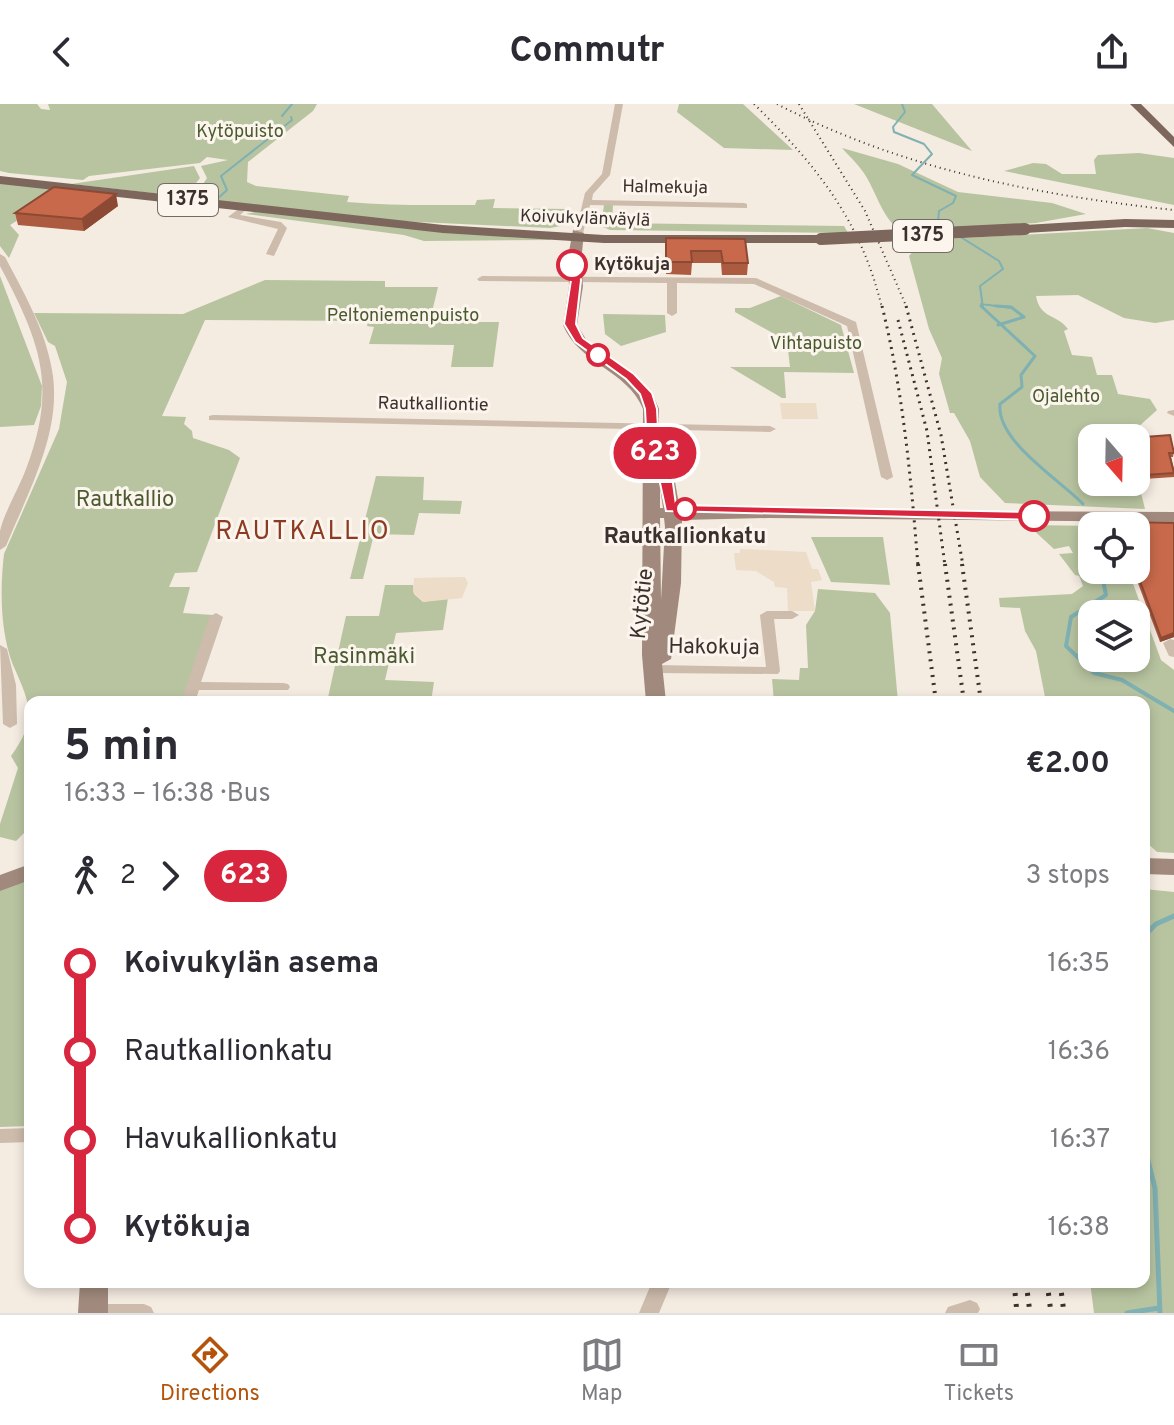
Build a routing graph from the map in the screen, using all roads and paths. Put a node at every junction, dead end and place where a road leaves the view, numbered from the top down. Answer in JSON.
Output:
{"nodes":[{"id":1,"x":619,"y":104,"type":"edge"},
{"id":2,"x":1135,"y":104,"type":"edge"},
{"id":3,"x":1144,"y":104,"type":"edge"},
{"id":4,"x":1174,"y":133,"type":"edge"},
{"id":5,"x":1174,"y":144,"type":"edge"},
{"id":6,"x":0,"y":180,"type":"edge"},
{"id":7,"x":586,"y":202,"type":"junction"},
{"id":8,"x":744,"y":206,"type":"dead end"},
{"id":9,"x":245,"y":207,"type":"junction"},
{"id":10,"x":1174,"y":221,"type":"edge"},
{"id":11,"x":583,"y":235,"type":"junction"},
{"id":12,"x":271,"y":254,"type":"dead end"},
{"id":13,"x":0,"y":257,"type":"edge"},
{"id":14,"x":482,"y":279,"type":"dead end"},
{"id":15,"x":576,"y":280,"type":"junction"},
{"id":16,"x":672,"y":280,"type":"junction"},
{"id":17,"x":672,"y":313,"type":"dead end"},
{"id":18,"x":213,"y":418,"type":"dead end"},
{"id":19,"x":652,"y":427,"type":"junction"},
{"id":20,"x":770,"y":429,"type":"dead end"},
{"id":21,"x":887,"y":477,"type":"dead end"},
{"id":22,"x":665,"y":512,"type":"junction"},
{"id":23,"x":1174,"y":517,"type":"edge"},
{"id":24,"x":0,"y":546,"type":"edge"},
{"id":25,"x":792,"y":615,"type":"dead end"},
{"id":26,"x":216,"y":617,"type":"dead end"},
{"id":27,"x":0,"y":649,"type":"edge"},
{"id":28,"x":656,"y":669,"type":"junction"},
{"id":29,"x":194,"y":686,"type":"junction"},
{"id":30,"x":283,"y":687,"type":"dead end"},
{"id":31,"x":190,"y":696,"type":"edge"},
{"id":32,"x":656,"y":696,"type":"edge"},
{"id":33,"x":10,"y":724,"type":"dead end"},
{"id":34,"x":1150,"y":866,"type":"edge"},
{"id":35,"x":1174,"y":867,"type":"edge"},
{"id":36,"x":24,"y":874,"type":"edge"},
{"id":37,"x":0,"y":883,"type":"edge"},
{"id":38,"x":24,"y":1135,"type":"edge"},
{"id":39,"x":0,"y":1136,"type":"edge"},
{"id":40,"x":94,"y":1288,"type":"edge"},
{"id":41,"x":659,"y":1288,"type":"edge"},
{"id":42,"x":93,"y":1313,"type":"edge"},
{"id":43,"x":100,"y":1313,"type":"edge"},
{"id":44,"x":144,"y":1313,"type":"edge"},
{"id":45,"x":649,"y":1313,"type":"edge"}],
"edges":[{"from":1,"to":7,"type":"street"},
{"from":2,"to":5,"type":"main road"},
{"from":3,"to":4,"type":"main road"},
{"from":6,"to":9,"type":"main road","name":"Koivukylänväylä","number":"1375"},
{"from":7,"to":8,"type":"street","name":"Halmekuja"},
{"from":7,"to":11,"type":"street"},
{"from":9,"to":11,"type":"main road","name":"Koivukylänväylä","number":"1375"},
{"from":9,"to":12,"type":"street"},
{"from":10,"to":11,"type":"main road","name":"Koivukylänväylä","number":"1375","bridge":true},
{"from":11,"to":15,"type":"street","name":"Kytötie"},
{"from":13,"to":24,"type":"street"},
{"from":14,"to":15,"type":"street"},
{"from":15,"to":16,"type":"street"},
{"from":15,"to":19,"type":"street","name":"Kytötie"},
{"from":16,"to":17,"type":"street"},
{"from":16,"to":21,"type":"street"},
{"from":18,"to":19,"type":"street","name":"Rautkalliontie"},
{"from":19,"to":20,"type":"street","name":"Rautkalliontie"},
{"from":19,"to":22,"type":"street","name":"Kytötie"},
{"from":22,"to":23,"type":"street"},
{"from":22,"to":28,"type":"street","name":"Kytötie"},
{"from":25,"to":28,"type":"street","name":"Hakokuja"},
{"from":26,"to":29,"type":"street"},
{"from":27,"to":33,"type":"street"},
{"from":28,"to":32,"type":"street","name":"Kytötie"},
{"from":29,"to":30,"type":"street"},
{"from":29,"to":31,"type":"street"},
{"from":34,"to":35,"type":"street"},
{"from":36,"to":37,"type":"street"},
{"from":38,"to":39,"type":"street"},
{"from":40,"to":42,"type":"street"},
{"from":41,"to":45,"type":"street"},
{"from":43,"to":44,"type":"street"}]}
